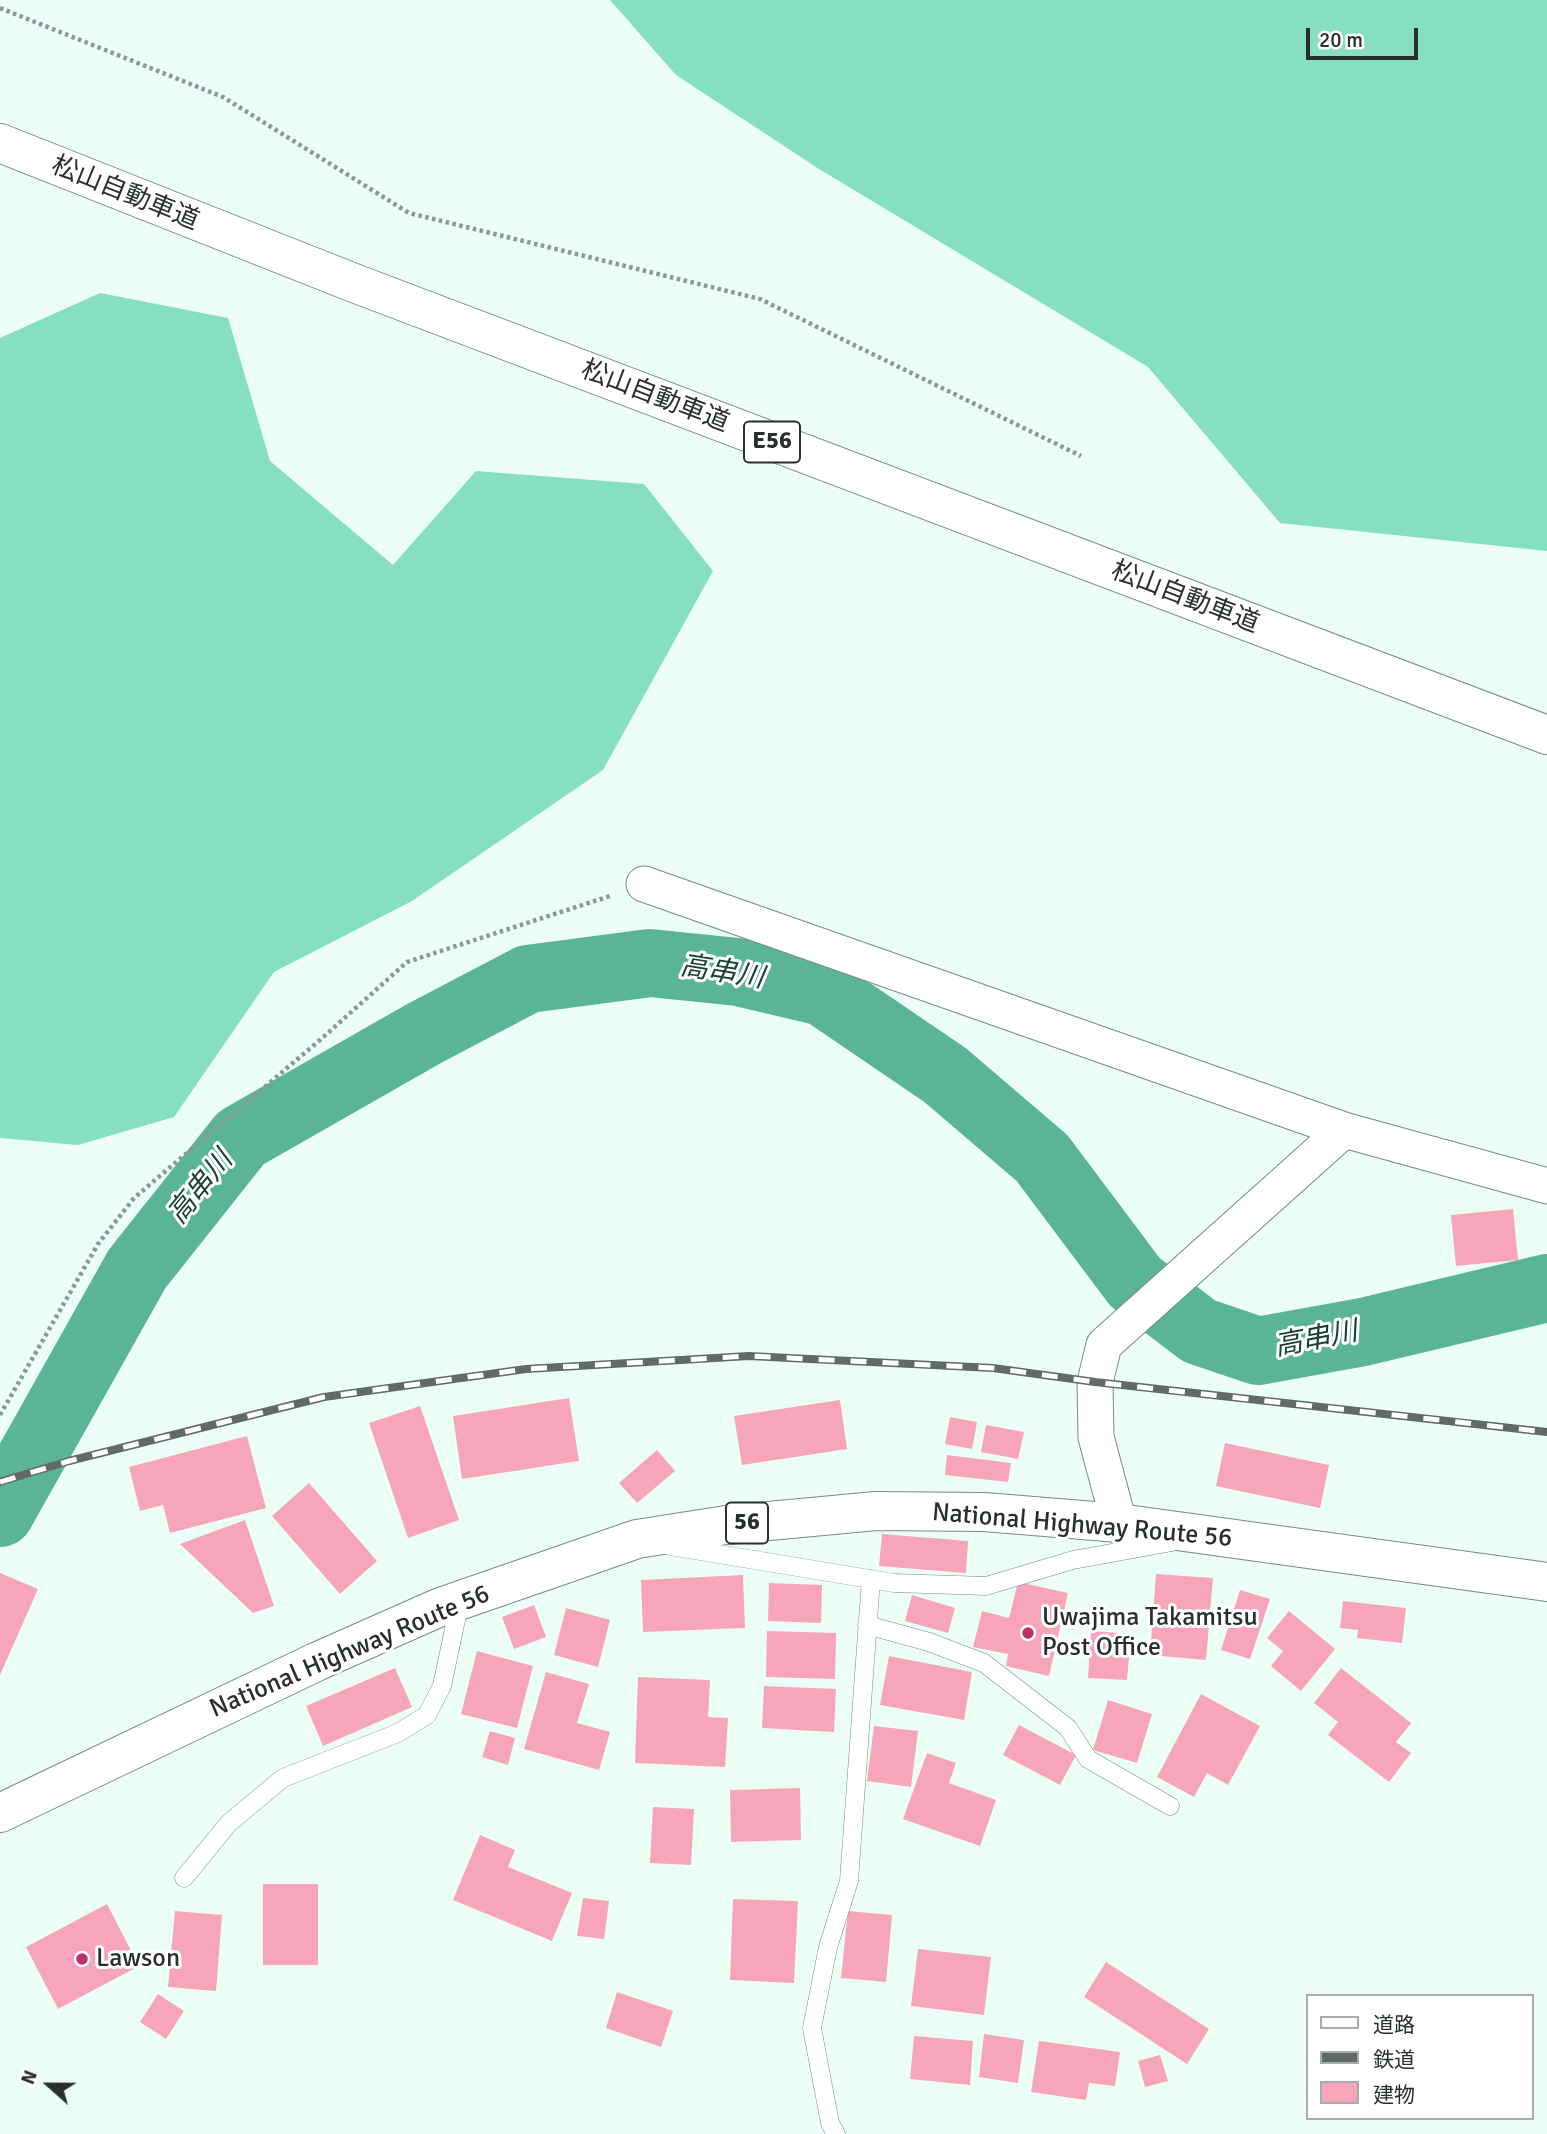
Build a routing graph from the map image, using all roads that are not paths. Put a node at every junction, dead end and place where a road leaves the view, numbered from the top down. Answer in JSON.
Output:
{"nodes":[{"id":1,"x":0,"y":143,"type":"edge"},
{"id":2,"x":1547,"y":735,"type":"edge"},
{"id":3,"x":644,"y":884,"type":"road end"},
{"id":4,"x":1344,"y":1130,"type":"junction"},
{"id":5,"x":1547,"y":1185,"type":"edge"},
{"id":6,"x":1119,"y":1523,"type":"junction"},
{"id":7,"x":1210,"y":1535,"type":"junction"},
{"id":8,"x":637,"y":1539,"type":"junction"},
{"id":9,"x":871,"y":1579,"type":"junction"},
{"id":10,"x":1547,"y":1582,"type":"edge"},
{"id":11,"x":460,"y":1601,"type":"junction"},
{"id":12,"x":867,"y":1625,"type":"junction"},
{"id":13,"x":1170,"y":1806,"type":"dead end"},
{"id":14,"x":0,"y":1813,"type":"edge"},
{"id":15,"x":184,"y":1878,"type":"dead end"},
{"id":16,"x":836,"y":2134,"type":"edge"}],
"edges":[{"from":1,"to":2,"type":"highway","name":"松山自動車道","number":"E56"},
{"from":3,"to":4,"type":"street"},
{"from":4,"to":5,"type":"street"},
{"from":4,"to":6,"type":"street"},
{"from":6,"to":7,"type":"highway","name":"National Highway Route 56","number":"56"},
{"from":6,"to":8,"type":"highway","name":"National Highway Route 56","number":"56"},
{"from":7,"to":9,"type":"lane"},
{"from":7,"to":10,"type":"highway","name":"National Highway Route 56","number":"56"},
{"from":8,"to":9,"type":"lane"},
{"from":8,"to":11,"type":"highway","name":"National Highway Route 56","number":"56"},
{"from":9,"to":12,"type":"lane"},
{"from":11,"to":14,"type":"highway","name":"National Highway Route 56","number":"56"},
{"from":11,"to":15,"type":"lane"},
{"from":12,"to":13,"type":"lane"},
{"from":12,"to":16,"type":"lane"}]}
